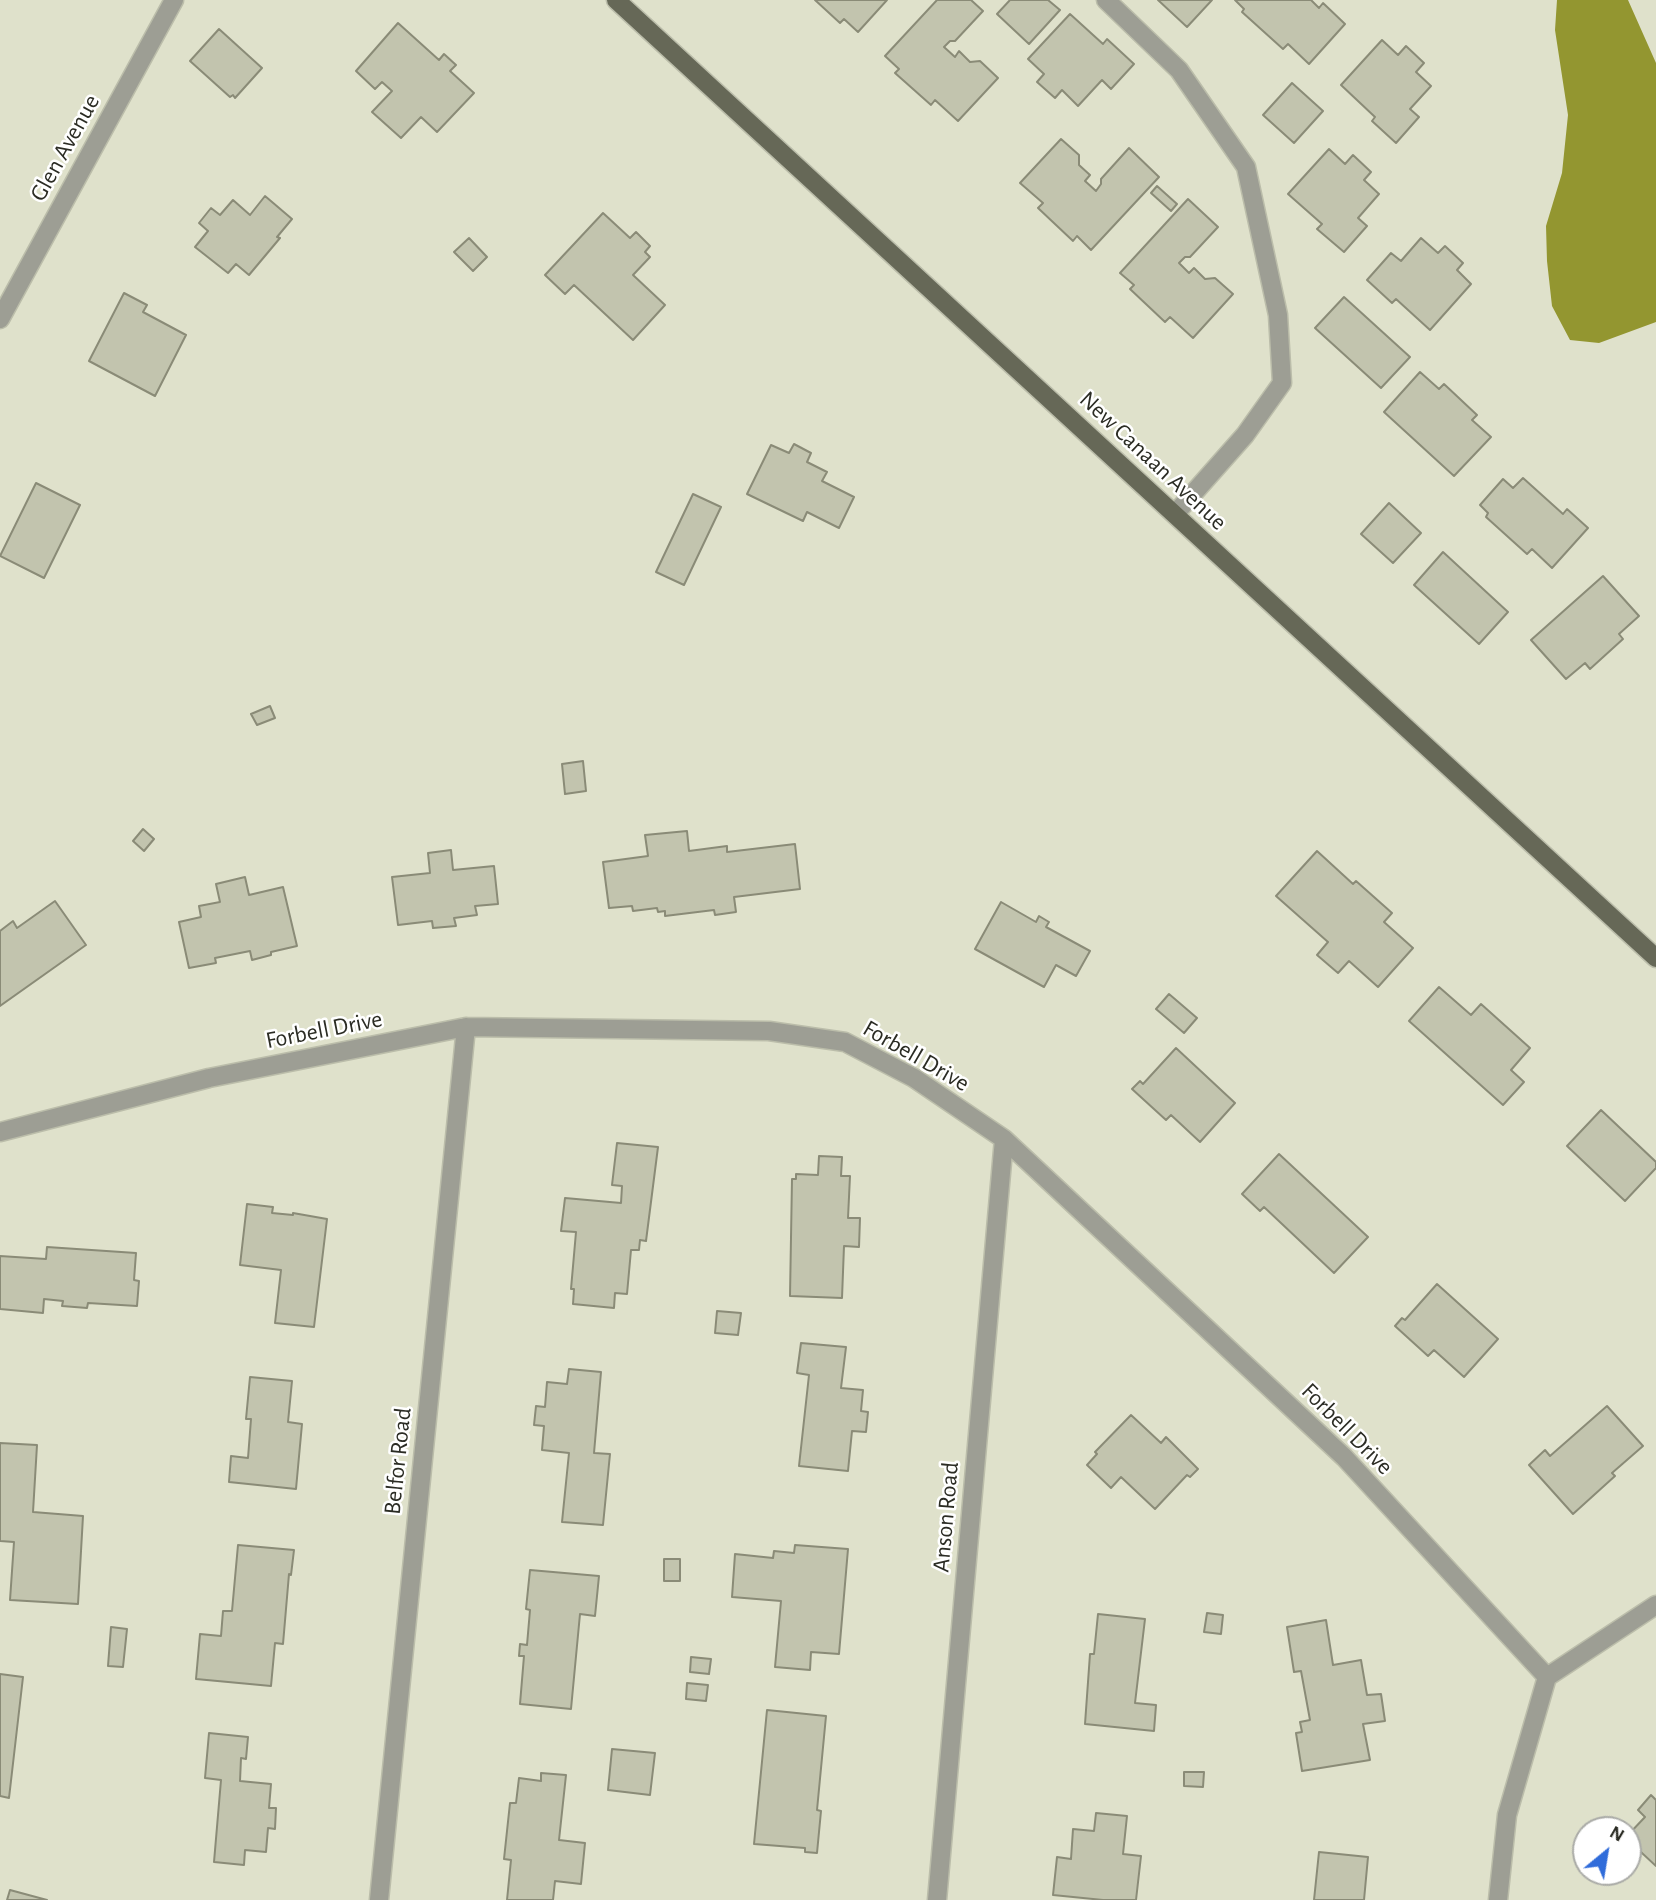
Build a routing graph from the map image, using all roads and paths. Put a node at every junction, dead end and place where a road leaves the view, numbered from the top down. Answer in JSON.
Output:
{"nodes":[{"id":1,"x":174,"y":0,"type":"edge"},
{"id":2,"x":616,"y":0,"type":"edge"},
{"id":3,"x":1105,"y":0,"type":"edge"},
{"id":4,"x":0,"y":319,"type":"edge"},
{"id":5,"x":1175,"y":514,"type":"junction"},
{"id":6,"x":1656,"y":958,"type":"edge"},
{"id":7,"x":466,"y":1027,"type":"junction"},
{"id":8,"x":0,"y":1132,"type":"edge"},
{"id":9,"x":1004,"y":1139,"type":"junction"},
{"id":10,"x":1656,"y":1605,"type":"edge"},
{"id":11,"x":1547,"y":1677,"type":"junction"},
{"id":12,"x":379,"y":1900,"type":"edge"},
{"id":13,"x":937,"y":1900,"type":"edge"},
{"id":14,"x":1498,"y":1900,"type":"edge"}],
"edges":[{"from":1,"to":4,"type":"street","name":"Glen Avenue"},
{"from":2,"to":5,"type":"main road","name":"New Canaan Avenue"},
{"from":3,"to":5,"type":"street"},
{"from":5,"to":6,"type":"main road","name":"New Canaan Avenue"},
{"from":7,"to":8,"type":"street","name":"Forbell Drive"},
{"from":7,"to":9,"type":"street","name":"Forbell Drive"},
{"from":7,"to":12,"type":"street","name":"Belfor Road"},
{"from":9,"to":11,"type":"street","name":"Forbell Drive"},
{"from":9,"to":13,"type":"street","name":"Anson Road"},
{"from":10,"to":11,"type":"street"},
{"from":11,"to":14,"type":"street"}]}
